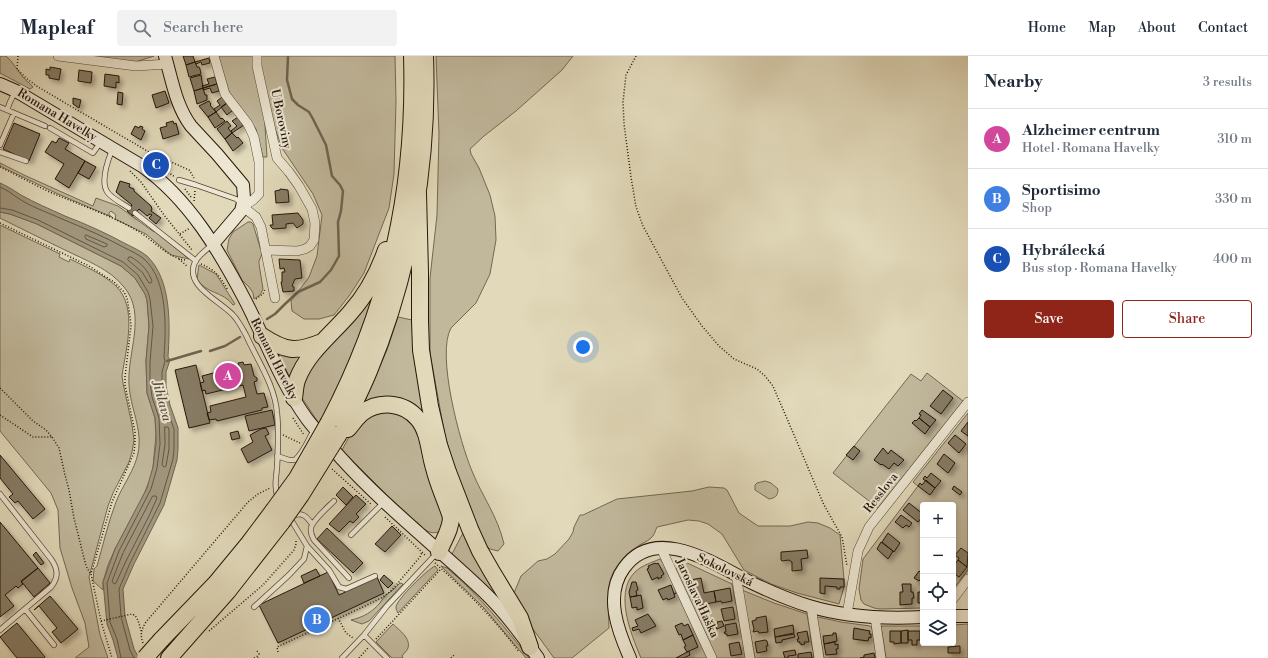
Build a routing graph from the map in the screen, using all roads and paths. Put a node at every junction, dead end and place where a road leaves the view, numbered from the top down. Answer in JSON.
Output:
{"nodes":[{"id":1,"x":18,"y":56,"type":"edge"},
{"id":2,"x":58,"y":56,"type":"edge"},
{"id":3,"x":70,"y":56,"type":"edge"},
{"id":4,"x":214,"y":56,"type":"edge"},
{"id":5,"x":257,"y":56,"type":"edge"},
{"id":6,"x":412,"y":56,"type":"edge"},
{"id":7,"x":425,"y":56,"type":"edge"},
{"id":8,"x":636,"y":56,"type":"edge"},
{"id":9,"x":166,"y":60,"type":"edge"},
{"id":10,"x":0,"y":84,"type":"edge"},
{"id":11,"x":16,"y":91,"type":"junction"},
{"id":12,"x":0,"y":107,"type":"edge"},
{"id":13,"x":7,"y":110,"type":"junction"},
{"id":14,"x":14,"y":113,"type":"junction"},
{"id":15,"x":101,"y":142,"type":"junction"},
{"id":16,"x":0,"y":145,"type":"edge"},
{"id":17,"x":113,"y":148,"type":"junction"},
{"id":18,"x":0,"y":152,"type":"edge"},
{"id":19,"x":26,"y":161,"type":"dead end"},
{"id":20,"x":166,"y":161,"type":"junction"},
{"id":21,"x":0,"y":167,"type":"edge"},
{"id":22,"x":161,"y":168,"type":"dead end"},
{"id":23,"x":127,"y":169,"type":"dead end"},
{"id":24,"x":179,"y":180,"type":"dead end"},
{"id":25,"x":196,"y":185,"type":"junction"},
{"id":26,"x":411,"y":192,"type":"junction"},
{"id":27,"x":194,"y":201,"type":"dead end"},
{"id":28,"x":243,"y":207,"type":"junction"},
{"id":29,"x":129,"y":208,"type":"dead end"},
{"id":30,"x":135,"y":213,"type":"dead end"},
{"id":31,"x":0,"y":222,"type":"edge"},
{"id":32,"x":192,"y":231,"type":"dead end"},
{"id":33,"x":213,"y":244,"type":"junction"},
{"id":34,"x":265,"y":250,"type":"junction"},
{"id":35,"x":179,"y":259,"type":"junction"},
{"id":36,"x":196,"y":261,"type":"junction"},
{"id":37,"x":193,"y":273,"type":"junction"},
{"id":38,"x":264,"y":289,"type":"dead end"},
{"id":39,"x":230,"y":294,"type":"dead end"},
{"id":40,"x":275,"y":298,"type":"dead end"},
{"id":41,"x":246,"y":303,"type":"junction"},
{"id":42,"x":262,"y":336,"type":"junction"},
{"id":43,"x":323,"y":341,"type":"junction"},
{"id":44,"x":0,"y":388,"type":"edge"},
{"id":45,"x":294,"y":398,"type":"junction"},
{"id":46,"x":968,"y":402,"type":"edge"},
{"id":47,"x":0,"y":415,"type":"edge"},
{"id":48,"x":331,"y":431,"type":"junction"},
{"id":49,"x":278,"y":432,"type":"junction"},
{"id":50,"x":52,"y":437,"type":"junction"},
{"id":51,"x":305,"y":446,"type":"junction"},
{"id":52,"x":278,"y":456,"type":"junction"},
{"id":53,"x":275,"y":485,"type":"junction"},
{"id":54,"x":456,"y":493,"type":"junction"},
{"id":55,"x":0,"y":494,"type":"edge"},
{"id":56,"x":334,"y":501,"type":"dead end"},
{"id":57,"x":384,"y":502,"type":"junction"},
{"id":58,"x":285,"y":519,"type":"junction"},
{"id":59,"x":312,"y":524,"type":"junction"},
{"id":60,"x":351,"y":535,"type":"dead end"},
{"id":61,"x":307,"y":546,"type":"junction"},
{"id":62,"x":661,"y":548,"type":"junction"},
{"id":63,"x":422,"y":552,"type":"dead end"},
{"id":64,"x":439,"y":552,"type":"junction"},
{"id":65,"x":91,"y":574,"type":"junction"},
{"id":66,"x":736,"y":575,"type":"junction"},
{"id":67,"x":375,"y":576,"type":"dead end"},
{"id":68,"x":348,"y":578,"type":"dead end"},
{"id":69,"x":968,"y":580,"type":"edge"},
{"id":70,"x":852,"y":581,"type":"junction"},
{"id":71,"x":956,"y":595,"type":"edge"},
{"id":72,"x":811,"y":606,"type":"junction"},
{"id":73,"x":254,"y":607,"type":"dead end"},
{"id":74,"x":25,"y":609,"type":"junction"},
{"id":75,"x":847,"y":614,"type":"junction"},
{"id":76,"x":956,"y":616,"type":"edge"},
{"id":77,"x":968,"y":616,"type":"edge"},
{"id":78,"x":875,"y":617,"type":"junction"},
{"id":79,"x":338,"y":618,"type":"junction"},
{"id":80,"x":920,"y":618,"type":"edge"},
{"id":81,"x":101,"y":621,"type":"junction"},
{"id":82,"x":0,"y":630,"type":"edge"},
{"id":83,"x":141,"y":630,"type":"junction"},
{"id":84,"x":210,"y":631,"type":"dead end"},
{"id":85,"x":364,"y":635,"type":"junction"},
{"id":86,"x":359,"y":641,"type":"junction"},
{"id":87,"x":372,"y":643,"type":"junction"},
{"id":88,"x":54,"y":645,"type":"dead end"},
{"id":89,"x":368,"y":648,"type":"junction"},
{"id":90,"x":257,"y":651,"type":"dead end"},
{"id":91,"x":144,"y":652,"type":"edge"},
{"id":92,"x":278,"y":652,"type":"dead end"},
{"id":93,"x":529,"y":652,"type":"edge"},
{"id":94,"x":454,"y":656,"type":"dead end"},
{"id":95,"x":258,"y":657,"type":"edge"},
{"id":96,"x":112,"y":658,"type":"edge"},
{"id":97,"x":168,"y":658,"type":"edge"},
{"id":98,"x":254,"y":658,"type":"edge"},
{"id":99,"x":342,"y":658,"type":"edge"},
{"id":100,"x":359,"y":658,"type":"edge"},
{"id":101,"x":387,"y":658,"type":"edge"},
{"id":102,"x":451,"y":658,"type":"edge"},
{"id":103,"x":630,"y":658,"type":"edge"},
{"id":104,"x":712,"y":658,"type":"edge"},
{"id":105,"x":750,"y":658,"type":"edge"},
{"id":106,"x":819,"y":658,"type":"edge"},
{"id":107,"x":881,"y":658,"type":"edge"}],
"edges":[{"from":1,"to":20,"type":"path"},
{"from":2,"to":3,"type":"street"},
{"from":3,"to":9,"type":"street"},
{"from":4,"to":28,"type":"street"},
{"from":5,"to":34,"type":"street","name":"U Boroviny"},
{"from":6,"to":26,"type":"highway"},
{"from":7,"to":26,"type":"highway"},
{"from":8,"to":70,"type":"path"},
{"from":9,"to":28,"type":"street"},
{"from":10,"to":11,"type":"street","name":"Romana Havelky"},
{"from":11,"to":13,"type":"lane"},
{"from":11,"to":15,"type":"street","name":"Romana Havelky"},
{"from":12,"to":13,"type":"lane"},
{"from":13,"to":14,"type":"lane"},
{"from":14,"to":15,"type":"lane"},
{"from":14,"to":16,"type":"lane"},
{"from":15,"to":17,"type":"street","name":"Romana Havelky"},
{"from":17,"to":29,"type":"lane"},
{"from":17,"to":33,"type":"street","name":"Romana Havelky"},
{"from":18,"to":19,"type":"lane"},
{"from":20,"to":22,"type":"path"},
{"from":20,"to":25,"type":"path"},
{"from":21,"to":35,"type":"path"},
{"from":23,"to":32,"type":"path"},
{"from":24,"to":25,"type":"lane"},
{"from":25,"to":27,"type":"path"},
{"from":25,"to":28,"type":"lane"},
{"from":26,"to":43,"type":"highway"},
{"from":26,"to":48,"type":"highway"},
{"from":26,"to":54,"type":"highway"},
{"from":28,"to":33,"type":"street"},
{"from":28,"to":34,"type":"street"},
{"from":30,"to":36,"type":"lane"},
{"from":31,"to":65,"type":"path"},
{"from":33,"to":36,"type":"lane"},
{"from":33,"to":41,"type":"street","name":"Romana Havelky"},
{"from":34,"to":40,"type":"street"},
{"from":35,"to":36,"type":"path"},
{"from":35,"to":37,"type":"path"},
{"from":36,"to":37,"type":"lane"},
{"from":36,"to":39,"type":"path"},
{"from":37,"to":49,"type":"lane"},
{"from":38,"to":41,"type":"path"},
{"from":41,"to":42,"type":"street","name":"Romana Havelky"},
{"from":42,"to":43,"type":"highway"},
{"from":42,"to":45,"type":"street","name":"Romana Havelky"},
{"from":43,"to":45,"type":"highway"},
{"from":44,"to":50,"type":"path"},
{"from":45,"to":48,"type":"street","name":"Romana Havelky"},
{"from":46,"to":70,"type":"street","name":"Resslova"},
{"from":47,"to":50,"type":"path"},
{"from":48,"to":51,"type":"lane"},
{"from":48,"to":57,"type":"street","name":"Romana Havelky"},
{"from":48,"to":58,"type":"highway","bridge":true},
{"from":48,"to":58,"type":"highway","bridge":true},
{"from":48,"to":64,"type":"highway"},
{"from":49,"to":51,"type":"path"},
{"from":49,"to":52,"type":"lane"},
{"from":50,"to":65,"type":"path"},
{"from":51,"to":52,"type":"lane"},
{"from":52,"to":53,"type":"lane"},
{"from":53,"to":58,"type":"lane"},
{"from":53,"to":83,"type":"path"},
{"from":54,"to":64,"type":"highway"},
{"from":54,"to":93,"type":"highway"},
{"from":55,"to":74,"type":"lane"},
{"from":56,"to":59,"type":"lane"},
{"from":57,"to":60,"type":"lane"},
{"from":57,"to":64,"type":"street","name":"Romana Havelky"},
{"from":58,"to":59,"type":"lane"},
{"from":58,"to":61,"type":"lane"},
{"from":58,"to":84,"type":"path"},
{"from":58,"to":91,"type":"highway","bridge":true},
{"from":58,"to":97,"type":"highway"},
{"from":59,"to":68,"type":"lane"},
{"from":61,"to":67,"type":"lane"},
{"from":61,"to":73,"type":"lane"},
{"from":62,"to":66,"type":"street","name":"Sokolovská"},
{"from":62,"to":103,"type":"street","name":"Sokolovská"},
{"from":62,"to":104,"type":"street","name":"Jaroslava Haška"},
{"from":63,"to":79,"type":"path"},
{"from":64,"to":85,"type":"lane"},
{"from":64,"to":93,"type":"street","name":"Romana Havelky"},
{"from":65,"to":81,"type":"path"},
{"from":66,"to":72,"type":"street","name":"Sokolovská"},
{"from":66,"to":105,"type":"street"},
{"from":69,"to":71,"type":"street"},
{"from":70,"to":75,"type":"street","name":"Resslova"},
{"from":72,"to":75,"type":"street","name":"Sokolovská"},
{"from":72,"to":106,"type":"street"},
{"from":74,"to":82,"type":"lane"},
{"from":74,"to":88,"type":"lane"},
{"from":75,"to":78,"type":"street","name":"Sokolovská"},
{"from":76,"to":77,"type":"street"},
{"from":78,"to":80,"type":"street","name":"Sokolovská"},
{"from":78,"to":107,"type":"street"},
{"from":79,"to":86,"type":"path"},
{"from":79,"to":92,"type":"path"},
{"from":81,"to":83,"type":"path"},
{"from":81,"to":96,"type":"path"},
{"from":83,"to":91,"type":"path"},
{"from":85,"to":86,"type":"lane"},
{"from":85,"to":87,"type":"lane"},
{"from":86,"to":89,"type":"path"},
{"from":86,"to":99,"type":"lane"},
{"from":87,"to":89,"type":"path"},
{"from":87,"to":93,"type":"path"},
{"from":87,"to":101,"type":"lane"},
{"from":89,"to":100,"type":"path"},
{"from":90,"to":95,"type":"path"},
{"from":94,"to":102,"type":"path"},
{"from":95,"to":98,"type":"path"}]}
